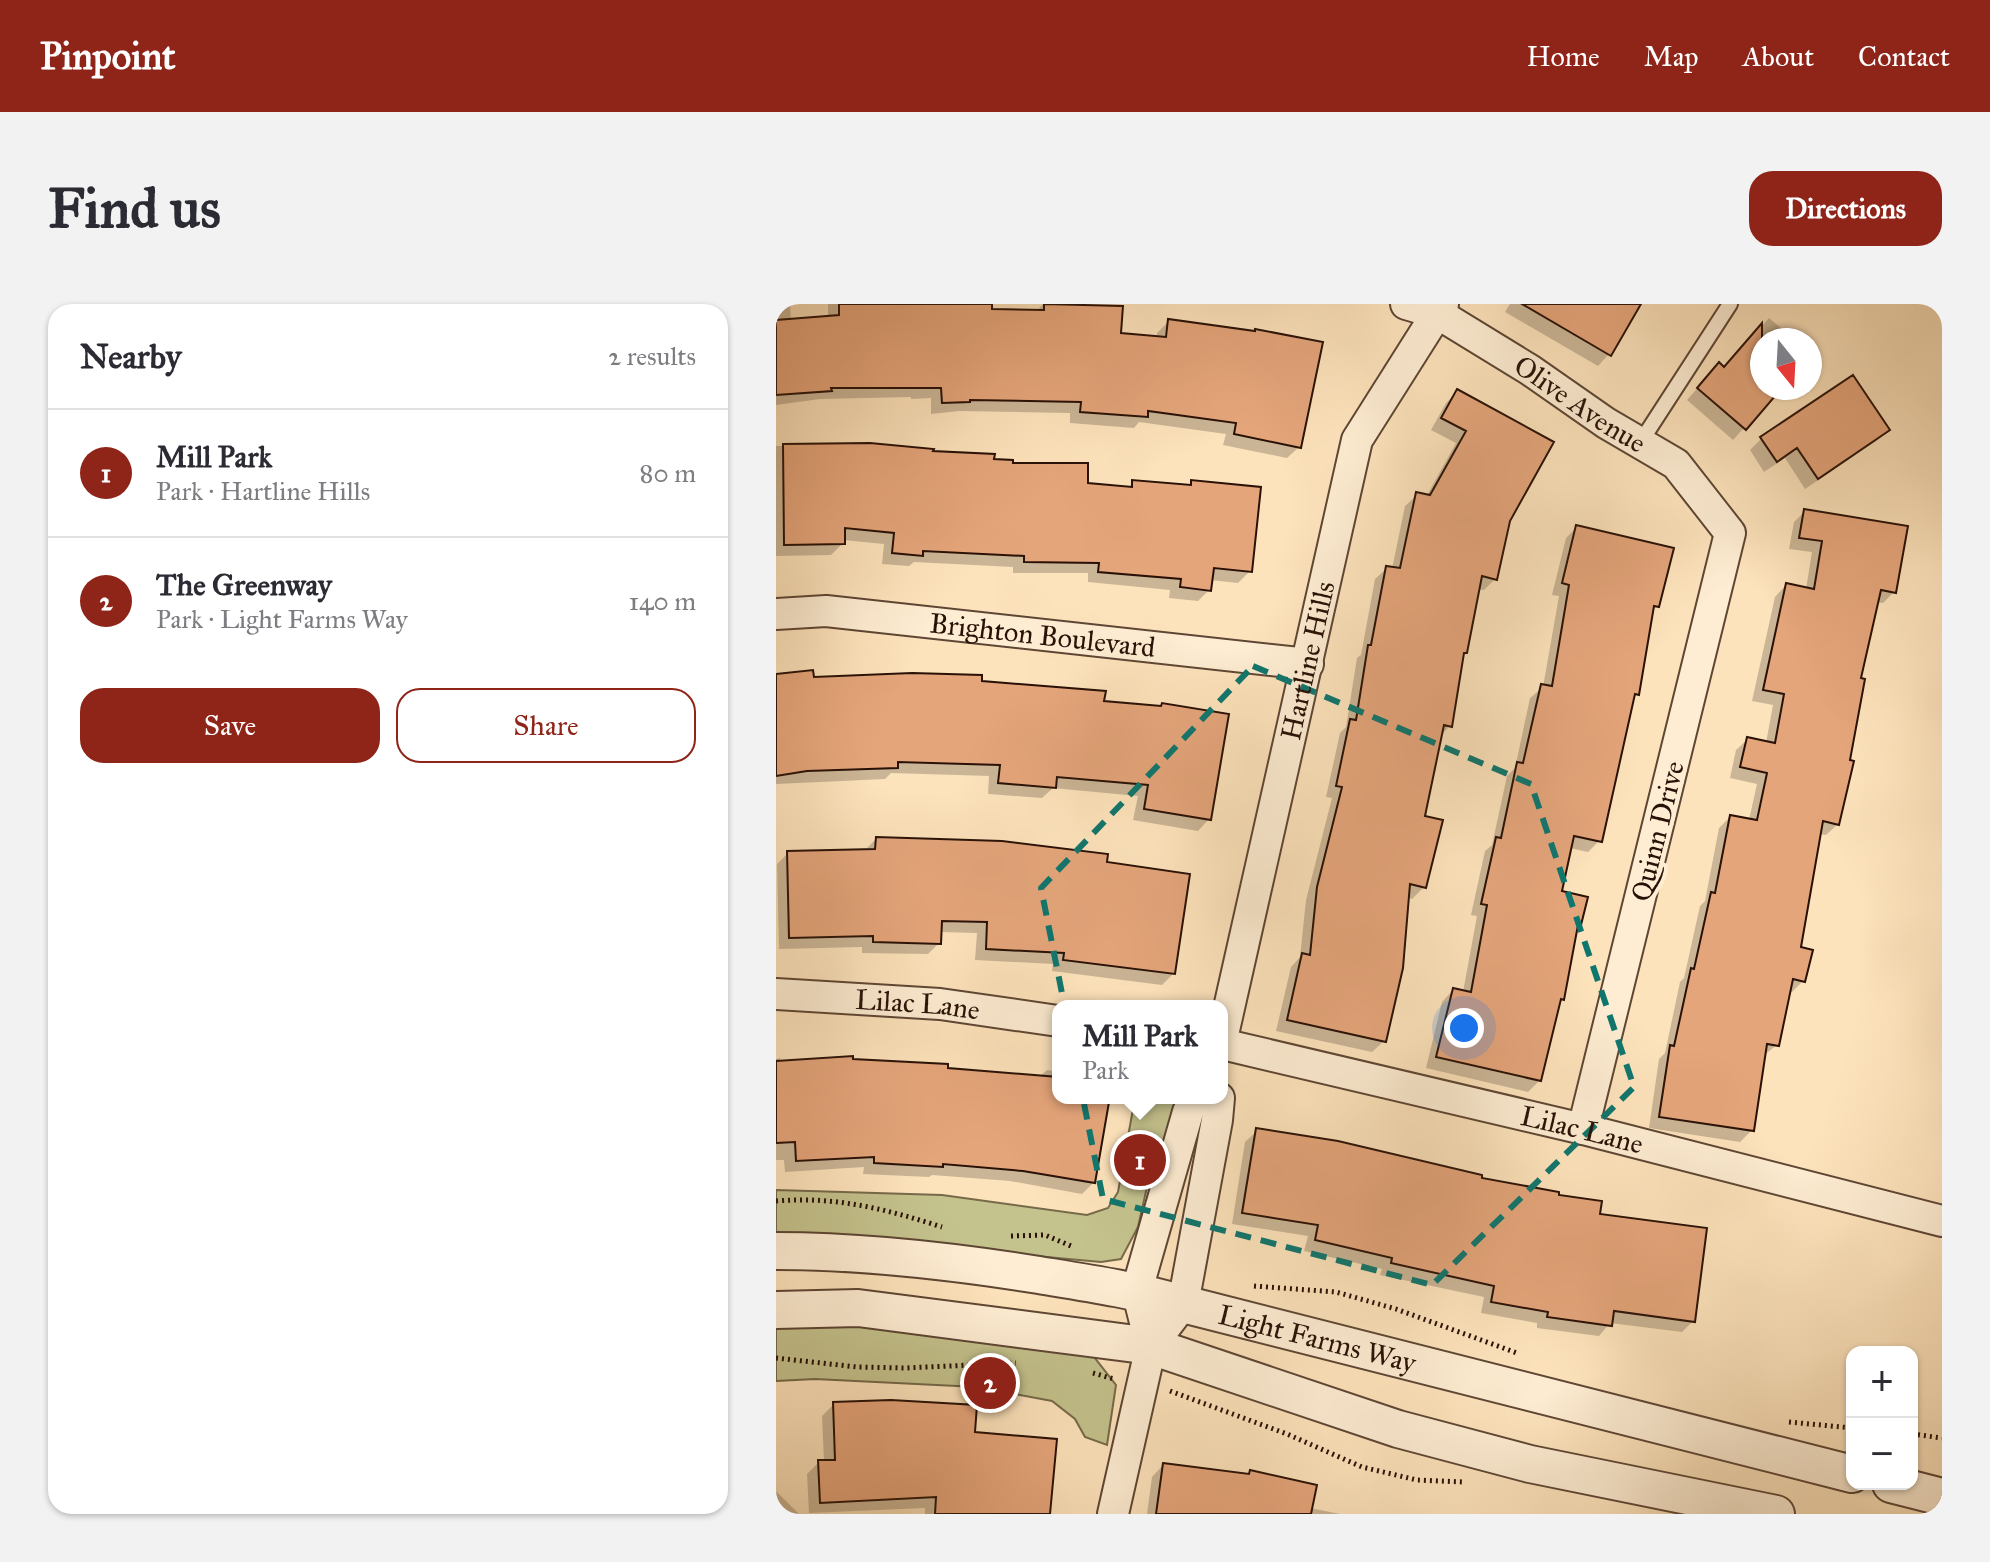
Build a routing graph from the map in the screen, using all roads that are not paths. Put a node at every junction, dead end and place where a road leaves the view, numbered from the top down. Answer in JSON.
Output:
{"nodes":[{"id":1,"x":1406,"y":304,"type":"edge"},
{"id":2,"x":1730,"y":304,"type":"edge"},
{"id":3,"x":1440,"y":308,"type":"edge"},
{"id":4,"x":1640,"y":443,"type":"junction"},
{"id":5,"x":1730,"y":533,"type":"joint"},
{"id":6,"x":776,"y":614,"type":"edge"},
{"id":7,"x":1308,"y":664,"type":"junction"},
{"id":8,"x":776,"y":994,"type":"edge"},
{"id":9,"x":1228,"y":1015,"type":"edge"},
{"id":10,"x":1052,"y":1020,"type":"edge"},
{"id":11,"x":1228,"y":1042,"type":"edge"},
{"id":12,"x":1192,"y":1104,"type":"edge"},
{"id":13,"x":1218,"y":1104,"type":"edge"},
{"id":14,"x":1583,"y":1129,"type":"junction"},
{"id":15,"x":1942,"y":1221,"type":"edge"},
{"id":16,"x":776,"y":1251,"type":"edge"},
{"id":17,"x":1137,"y":1290,"type":"junction"},
{"id":18,"x":1183,"y":1304,"type":"junction"},
{"id":19,"x":776,"y":1310,"type":"edge"},
{"id":20,"x":1151,"y":1346,"type":"junction"},
{"id":21,"x":1846,"y":1472,"type":"edge"},
{"id":22,"x":1915,"y":1490,"type":"edge"},
{"id":23,"x":1942,"y":1497,"type":"edge"},
{"id":24,"x":1113,"y":1514,"type":"edge"},
{"id":25,"x":1776,"y":1514,"type":"edge"}],
"edges":[{"from":1,"to":3,"type":"street","name":"Olive Avenue"},
{"from":2,"to":4,"type":"lane"},
{"from":3,"to":4,"type":"street","name":"Olive Avenue"},
{"from":3,"to":7,"type":"street","name":"Hartline Hills"},
{"from":4,"to":5,"type":"street","name":"Olive Avenue"},
{"from":5,"to":14,"type":"street","name":"Quinn Drive"},
{"from":6,"to":7,"type":"street","name":"Brighton Boulevard"},
{"from":7,"to":9,"type":"street","name":"Hartline Hills"},
{"from":8,"to":10,"type":"street","name":"Lilac Lane"},
{"from":11,"to":14,"type":"street","name":"Lilac Lane"},
{"from":12,"to":17,"type":"street"},
{"from":13,"to":18,"type":"street"},
{"from":14,"to":15,"type":"street","name":"Lilac Lane"},
{"from":16,"to":17,"type":"street","name":"Light Farms Way"},
{"from":17,"to":18,"type":"street","name":"Light Farms Way"},
{"from":17,"to":20,"type":"street"},
{"from":18,"to":20,"type":"street"},
{"from":18,"to":21,"type":"street","name":"Light Farms Way"},
{"from":19,"to":20,"type":"street","name":"Light Farms Way"},
{"from":20,"to":24,"type":"street"},
{"from":20,"to":25,"type":"street","name":"Light Farms Way"},
{"from":22,"to":23,"type":"street"}]}
